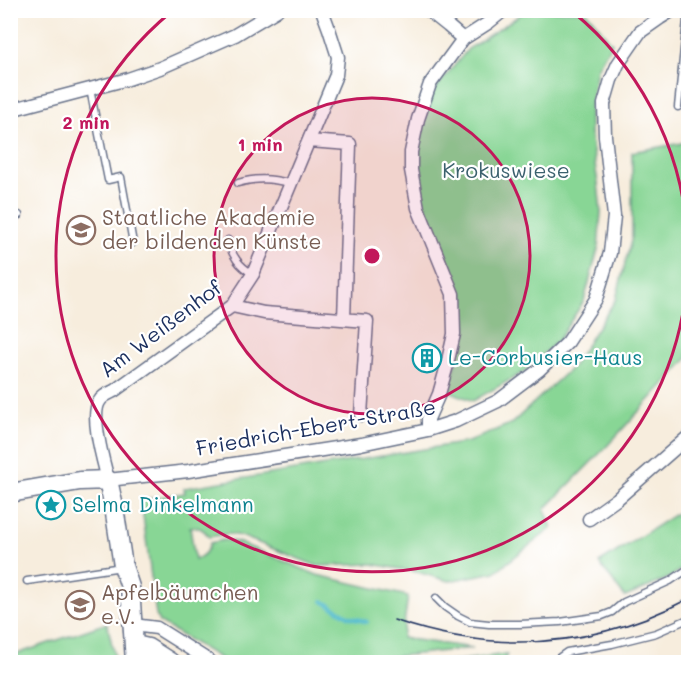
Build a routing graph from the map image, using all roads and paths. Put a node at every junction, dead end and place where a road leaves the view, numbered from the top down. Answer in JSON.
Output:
{"nodes":[{"id":1,"x":322,"y":10,"type":"edge"},
{"id":2,"x":428,"y":10,"type":"edge"},
{"id":3,"x":504,"y":10,"type":"edge"},
{"id":4,"x":673,"y":10,"type":"edge"},
{"id":5,"x":688,"y":10,"type":"edge"},
{"id":6,"x":275,"y":11,"type":"edge"},
{"id":7,"x":463,"y":39,"type":"junction"},
{"id":8,"x":90,"y":89,"type":"junction"},
{"id":9,"x":678,"y":107,"type":"dead end"},
{"id":10,"x":10,"y":110,"type":"edge"},
{"id":11,"x":309,"y":141,"type":"junction"},
{"id":12,"x":238,"y":183,"type":"dead end"},
{"id":13,"x":291,"y":183,"type":"junction"},
{"id":14,"x":19,"y":215,"type":"dead end"},
{"id":15,"x":10,"y":217,"type":"edge"},
{"id":16,"x":228,"y":240,"type":"dead end"},
{"id":17,"x":133,"y":243,"type":"dead end"},
{"id":18,"x":253,"y":274,"type":"junction"},
{"id":19,"x":232,"y":306,"type":"junction"},
{"id":20,"x":344,"y":319,"type":"junction"},
{"id":21,"x":361,"y":415,"type":"dead end"},
{"id":22,"x":428,"y":430,"type":"junction"},
{"id":23,"x":688,"y":437,"type":"edge"},
{"id":24,"x":108,"y":480,"type":"junction"},
{"id":25,"x":10,"y":493,"type":"edge"},
{"id":26,"x":589,"y":519,"type":"dead end"},
{"id":27,"x":123,"y":566,"type":"junction"},
{"id":28,"x":688,"y":569,"type":"edge"},
{"id":29,"x":27,"y":581,"type":"dead end"},
{"id":30,"x":130,"y":587,"type":"junction"},
{"id":31,"x":436,"y":598,"type":"dead end"},
{"id":32,"x":688,"y":619,"type":"edge"},
{"id":33,"x":133,"y":625,"type":"junction"},
{"id":34,"x":135,"y":654,"type":"edge"},
{"id":35,"x":170,"y":663,"type":"edge"},
{"id":36,"x":212,"y":663,"type":"edge"},
{"id":37,"x":553,"y":663,"type":"edge"}],
"edges":[{"from":1,"to":11,"type":"street","name":"Am Weißenhof"},
{"from":2,"to":7,"type":"street"},
{"from":3,"to":7,"type":"street"},
{"from":4,"to":22,"type":"street","name":"Friedrich-Ebert-Straße"},
{"from":5,"to":9,"type":"lane"},
{"from":6,"to":8,"type":"street"},
{"from":7,"to":22,"type":"street"},
{"from":8,"to":10,"type":"street"},
{"from":8,"to":17,"type":"lane"},
{"from":11,"to":13,"type":"street","name":"Am Weißenhof"},
{"from":11,"to":20,"type":"street"},
{"from":12,"to":13,"type":"lane"},
{"from":13,"to":18,"type":"street","name":"Am Weißenhof"},
{"from":14,"to":15,"type":"lane"},
{"from":16,"to":18,"type":"lane"},
{"from":18,"to":19,"type":"street","name":"Am Weißenhof"},
{"from":19,"to":20,"type":"street"},
{"from":19,"to":24,"type":"street","name":"Am Weißenhof"},
{"from":20,"to":21,"type":"street"},
{"from":22,"to":24,"type":"street","name":"Friedrich-Ebert-Straße"},
{"from":23,"to":26,"type":"street"},
{"from":24,"to":25,"type":"street"},
{"from":24,"to":27,"type":"street"},
{"from":24,"to":30,"type":"street"},
{"from":27,"to":29,"type":"lane"},
{"from":27,"to":30,"type":"street"},
{"from":28,"to":31,"type":"lane"},
{"from":30,"to":33,"type":"street"},
{"from":32,"to":37,"type":"lane"},
{"from":33,"to":34,"type":"street"},
{"from":33,"to":36,"type":"street"},
{"from":34,"to":35,"type":"street"}]}
